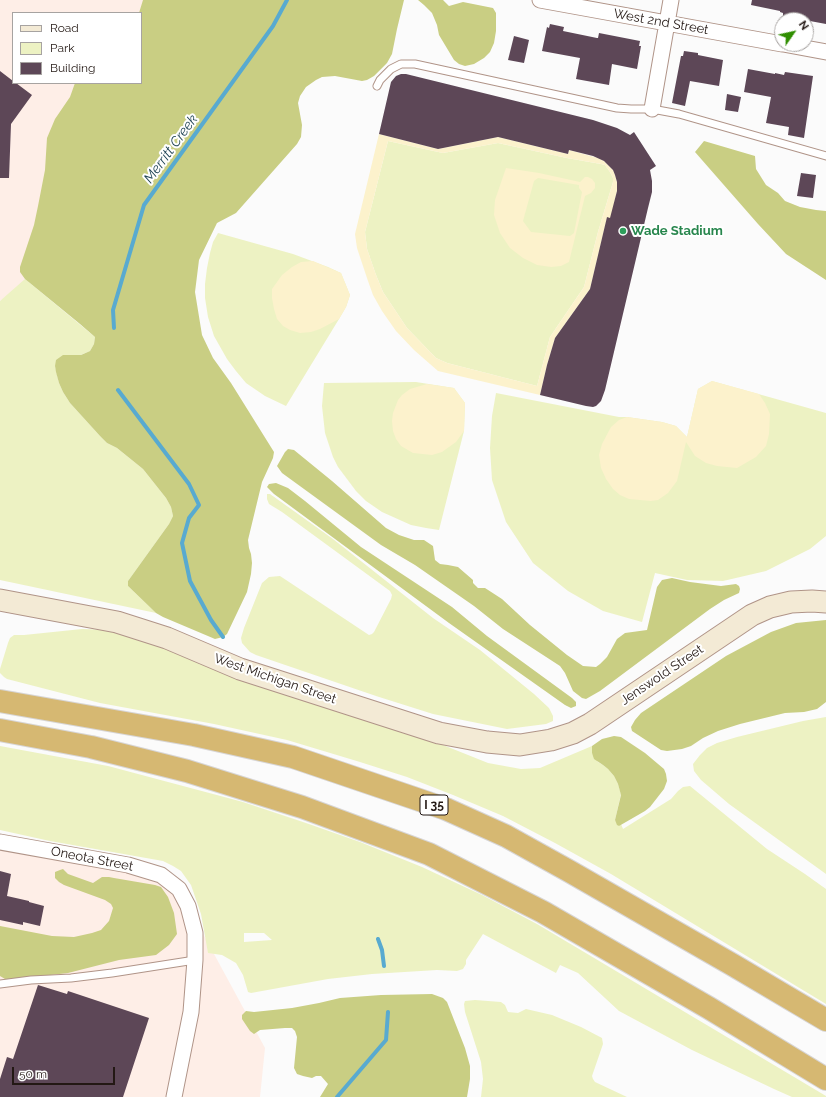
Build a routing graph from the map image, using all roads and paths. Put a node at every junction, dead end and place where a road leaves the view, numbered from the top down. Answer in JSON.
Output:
{"nodes":[{"id":1,"x":540,"y":0,"type":"edge"},
{"id":2,"x":671,"y":0,"type":"edge"},
{"id":3,"x":667,"y":23,"type":"junction"},
{"id":4,"x":774,"y":43,"type":"edge"},
{"id":5,"x":814,"y":50,"type":"edge"},
{"id":6,"x":826,"y":52,"type":"edge"},
{"id":7,"x":377,"y":86,"type":"dead end"},
{"id":8,"x":652,"y":109,"type":"junction"},
{"id":9,"x":826,"y":156,"type":"edge"},
{"id":10,"x":0,"y":600,"type":"edge"},
{"id":11,"x":826,"y":602,"type":"edge"},
{"id":12,"x":0,"y":686,"type":"edge"},
{"id":13,"x":0,"y":701,"type":"edge"},
{"id":14,"x":102,"y":719,"type":"junction"},
{"id":15,"x":0,"y":730,"type":"edge"},
{"id":16,"x":532,"y":743,"type":"joint"},
{"id":17,"x":0,"y":842,"type":"edge"},
{"id":18,"x":196,"y":960,"type":"junction"},
{"id":19,"x":0,"y":984,"type":"edge"},
{"id":20,"x":826,"y":1020,"type":"edge"},
{"id":21,"x":826,"y":1079,"type":"edge"},
{"id":22,"x":174,"y":1097,"type":"edge"}],
"edges":[{"from":1,"to":3,"type":"street","name":"West 2nd Street"},
{"from":2,"to":3,"type":"street"},
{"from":3,"to":4,"type":"street","name":"West 2nd Street"},
{"from":3,"to":8,"type":"street"},
{"from":5,"to":6,"type":"street","name":"West 2nd Street"},
{"from":7,"to":8,"type":"lane"},
{"from":8,"to":9,"type":"lane"},
{"from":10,"to":16,"type":"street","name":"West Michigan Street"},
{"from":11,"to":16,"type":"street","name":"Jenswold Street"},
{"from":12,"to":14,"type":"highway"},
{"from":13,"to":14,"type":"highway","number":"I 35"},
{"from":14,"to":20,"type":"highway","number":"I 35"},
{"from":15,"to":21,"type":"highway"},
{"from":17,"to":18,"type":"street","name":"Oneota Street"},
{"from":18,"to":19,"type":"lane"},
{"from":18,"to":22,"type":"street"}]}
